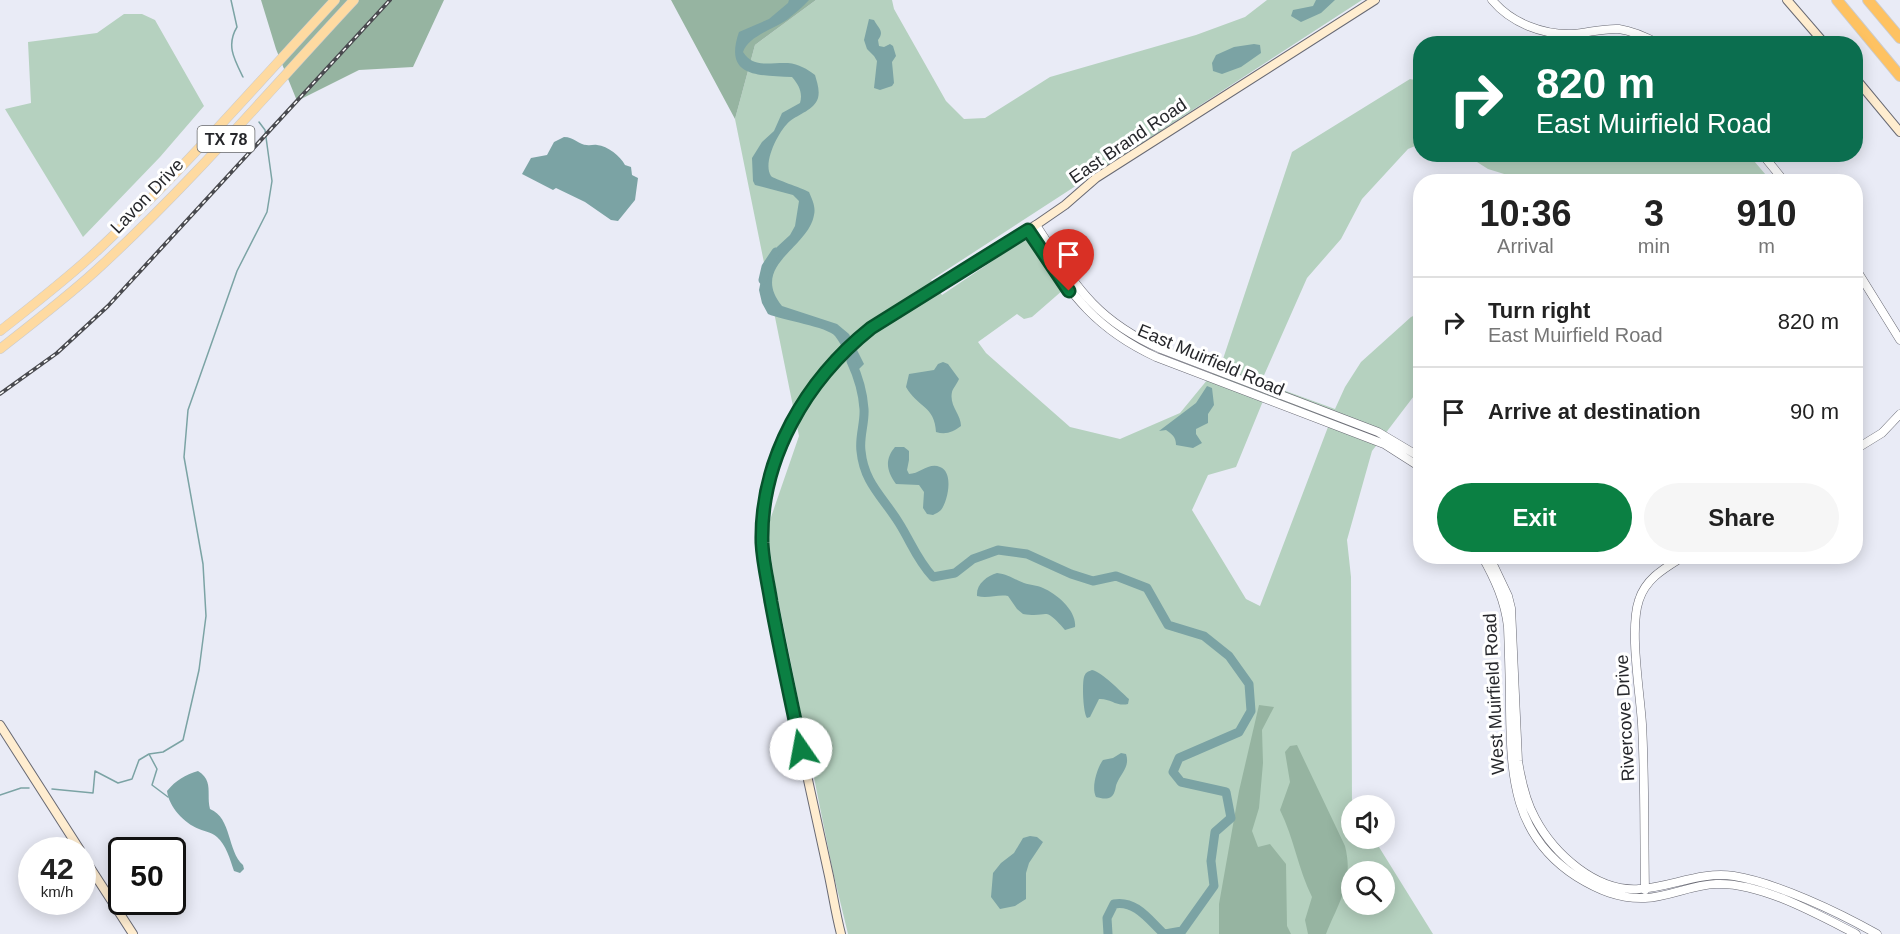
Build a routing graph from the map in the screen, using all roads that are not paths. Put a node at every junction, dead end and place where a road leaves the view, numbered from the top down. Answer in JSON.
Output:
{"nodes":[{"id":1,"x":335,"y":0,"type":"edge"},
{"id":2,"x":354,"y":0,"type":"edge"},
{"id":3,"x":1375,"y":0,"type":"edge"},
{"id":4,"x":1492,"y":0,"type":"edge"},
{"id":5,"x":1787,"y":0,"type":"edge"},
{"id":6,"x":1837,"y":0,"type":"edge"},
{"id":7,"x":1868,"y":0,"type":"edge"},
{"id":8,"x":1642,"y":36,"type":"edge"},
{"id":9,"x":1818,"y":36,"type":"edge"},
{"id":10,"x":1900,"y":38,"type":"edge"},
{"id":11,"x":1900,"y":76,"type":"edge"},
{"id":12,"x":1863,"y":87,"type":"edge"},
{"id":13,"x":1900,"y":132,"type":"edge"},
{"id":14,"x":1769,"y":162,"type":"edge"},
{"id":15,"x":1778,"y":174,"type":"edge"},
{"id":16,"x":1032,"y":227,"type":"junction"},
{"id":17,"x":1863,"y":280,"type":"edge"},
{"id":18,"x":0,"y":332,"type":"edge"},
{"id":19,"x":1900,"y":340,"type":"edge"},
{"id":20,"x":0,"y":349,"type":"edge"},
{"id":21,"x":1900,"y":414,"type":"edge"},
{"id":22,"x":1863,"y":445,"type":"edge"},
{"id":23,"x":1413,"y":452,"type":"edge"},
{"id":24,"x":1413,"y":462,"type":"edge"},
{"id":25,"x":1486,"y":564,"type":"edge"},
{"id":26,"x":1493,"y":564,"type":"edge"},
{"id":27,"x":1672,"y":564,"type":"edge"},
{"id":28,"x":0,"y":725,"type":"edge"},
{"id":29,"x":72,"y":837,"type":"edge"},
{"id":30,"x":96,"y":877,"type":"edge"},
{"id":31,"x":1645,"y":888,"type":"junction"},
{"id":32,"x":1646,"y":898,"type":"junction"},
{"id":33,"x":133,"y":934,"type":"edge"},
{"id":34,"x":841,"y":934,"type":"edge"},
{"id":35,"x":1856,"y":934,"type":"edge"},
{"id":36,"x":1877,"y":934,"type":"edge"}],
"edges":[{"from":1,"to":18,"type":"main road","name":"Lavon Drive","number":"TX 78"},
{"from":2,"to":20,"type":"main road","name":"Lavon Drive","number":"TX 78"},
{"from":3,"to":16,"type":"main road","name":"East Brand Road"},
{"from":4,"to":8,"type":"street"},
{"from":5,"to":9,"type":"main road"},
{"from":6,"to":11,"type":"highway"},
{"from":7,"to":10,"type":"highway"},
{"from":12,"to":13,"type":"main road"},
{"from":14,"to":15,"type":"street"},
{"from":16,"to":23,"type":"street","name":"East Muirfield Road"},
{"from":16,"to":24,"type":"street","name":"East Muirfield Road"},
{"from":16,"to":34,"type":"main road","name":"East Brand Road"},
{"from":17,"to":19,"type":"street"},
{"from":21,"to":22,"type":"street"},
{"from":25,"to":32,"type":"street","name":"West Muirfield Road"},
{"from":26,"to":31,"type":"street","name":"West Muirfield Road"},
{"from":27,"to":31,"type":"street","name":"Rivercove Drive"},
{"from":28,"to":29,"type":"main road"},
{"from":30,"to":33,"type":"main road"},
{"from":31,"to":32,"type":"street","name":"Rivercove Drive"},
{"from":31,"to":36,"type":"street","name":"West Muirfield Road"},
{"from":32,"to":35,"type":"street","name":"West Muirfield Road"}]}
